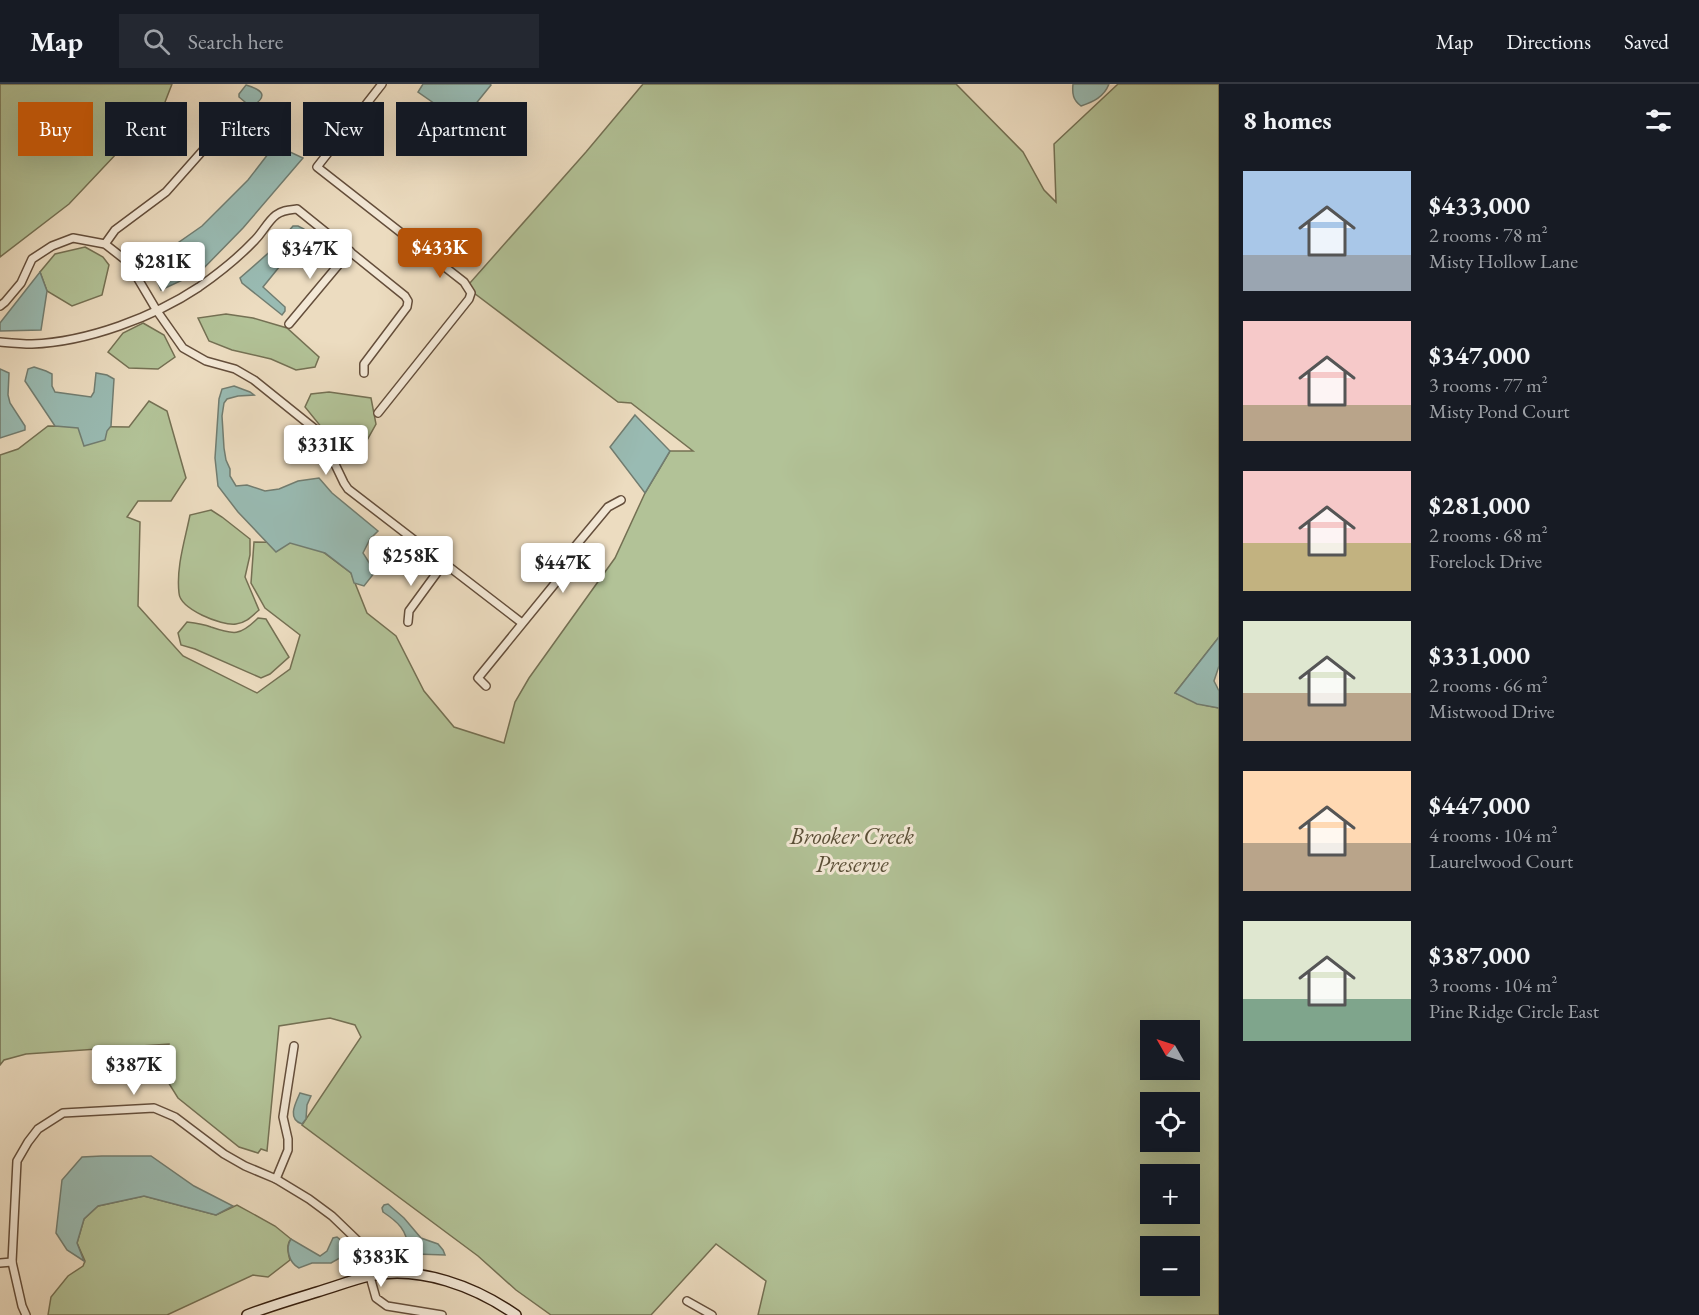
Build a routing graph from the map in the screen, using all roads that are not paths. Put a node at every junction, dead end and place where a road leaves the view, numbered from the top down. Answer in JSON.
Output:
{"nodes":[{"id":1,"x":382,"y":84,"type":"edge"},
{"id":2,"x":199,"y":155,"type":"edge"},
{"id":3,"x":105,"y":244,"type":"junction"},
{"id":4,"x":350,"y":251,"type":"junction"},
{"id":5,"x":0,"y":306,"type":"edge"},
{"id":6,"x":157,"y":311,"type":"junction"},
{"id":7,"x":289,"y":324,"type":"dead end"},
{"id":8,"x":0,"y":342,"type":"edge"},
{"id":9,"x":364,"y":373,"type":"dead end"},
{"id":10,"x":378,"y":413,"type":"dead end"},
{"id":11,"x":621,"y":500,"type":"dead end"},
{"id":12,"x":444,"y":563,"type":"junction"},
{"id":13,"x":408,"y":622,"type":"dead end"},
{"id":14,"x":522,"y":623,"type":"junction"},
{"id":15,"x":486,"y":686,"type":"dead end"},
{"id":16,"x":294,"y":1046,"type":"dead end"},
{"id":17,"x":276,"y":1179,"type":"junction"},
{"id":18,"x":12,"y":1262,"type":"junction"},
{"id":19,"x":0,"y":1263,"type":"edge"},
{"id":20,"x":370,"y":1276,"type":"junction"},
{"id":21,"x":687,"y":1301,"type":"dead end"},
{"id":22,"x":264,"y":1312,"type":"edge"},
{"id":23,"x":26,"y":1315,"type":"edge"},
{"id":24,"x":247,"y":1315,"type":"edge"},
{"id":25,"x":442,"y":1315,"type":"edge"},
{"id":26,"x":516,"y":1315,"type":"edge"},
{"id":27,"x":712,"y":1315,"type":"edge"}],
"edges":[{"from":1,"to":10,"type":"street"},
{"from":2,"to":3,"type":"street"},
{"from":3,"to":5,"type":"street"},
{"from":3,"to":6,"type":"street"},
{"from":4,"to":6,"type":"street"},
{"from":4,"to":7,"type":"street"},
{"from":4,"to":9,"type":"street"},
{"from":6,"to":8,"type":"street"},
{"from":6,"to":12,"type":"street"},
{"from":11,"to":14,"type":"street"},
{"from":12,"to":13,"type":"street"},
{"from":12,"to":14,"type":"street"},
{"from":14,"to":15,"type":"street"},
{"from":16,"to":17,"type":"street"},
{"from":17,"to":18,"type":"street"},
{"from":17,"to":20,"type":"street"},
{"from":18,"to":19,"type":"street"},
{"from":18,"to":23,"type":"street"},
{"from":20,"to":22,"type":"street"},
{"from":20,"to":25,"type":"street"},
{"from":20,"to":26,"type":"street"},
{"from":21,"to":27,"type":"street"},
{"from":22,"to":24,"type":"street"}]}
